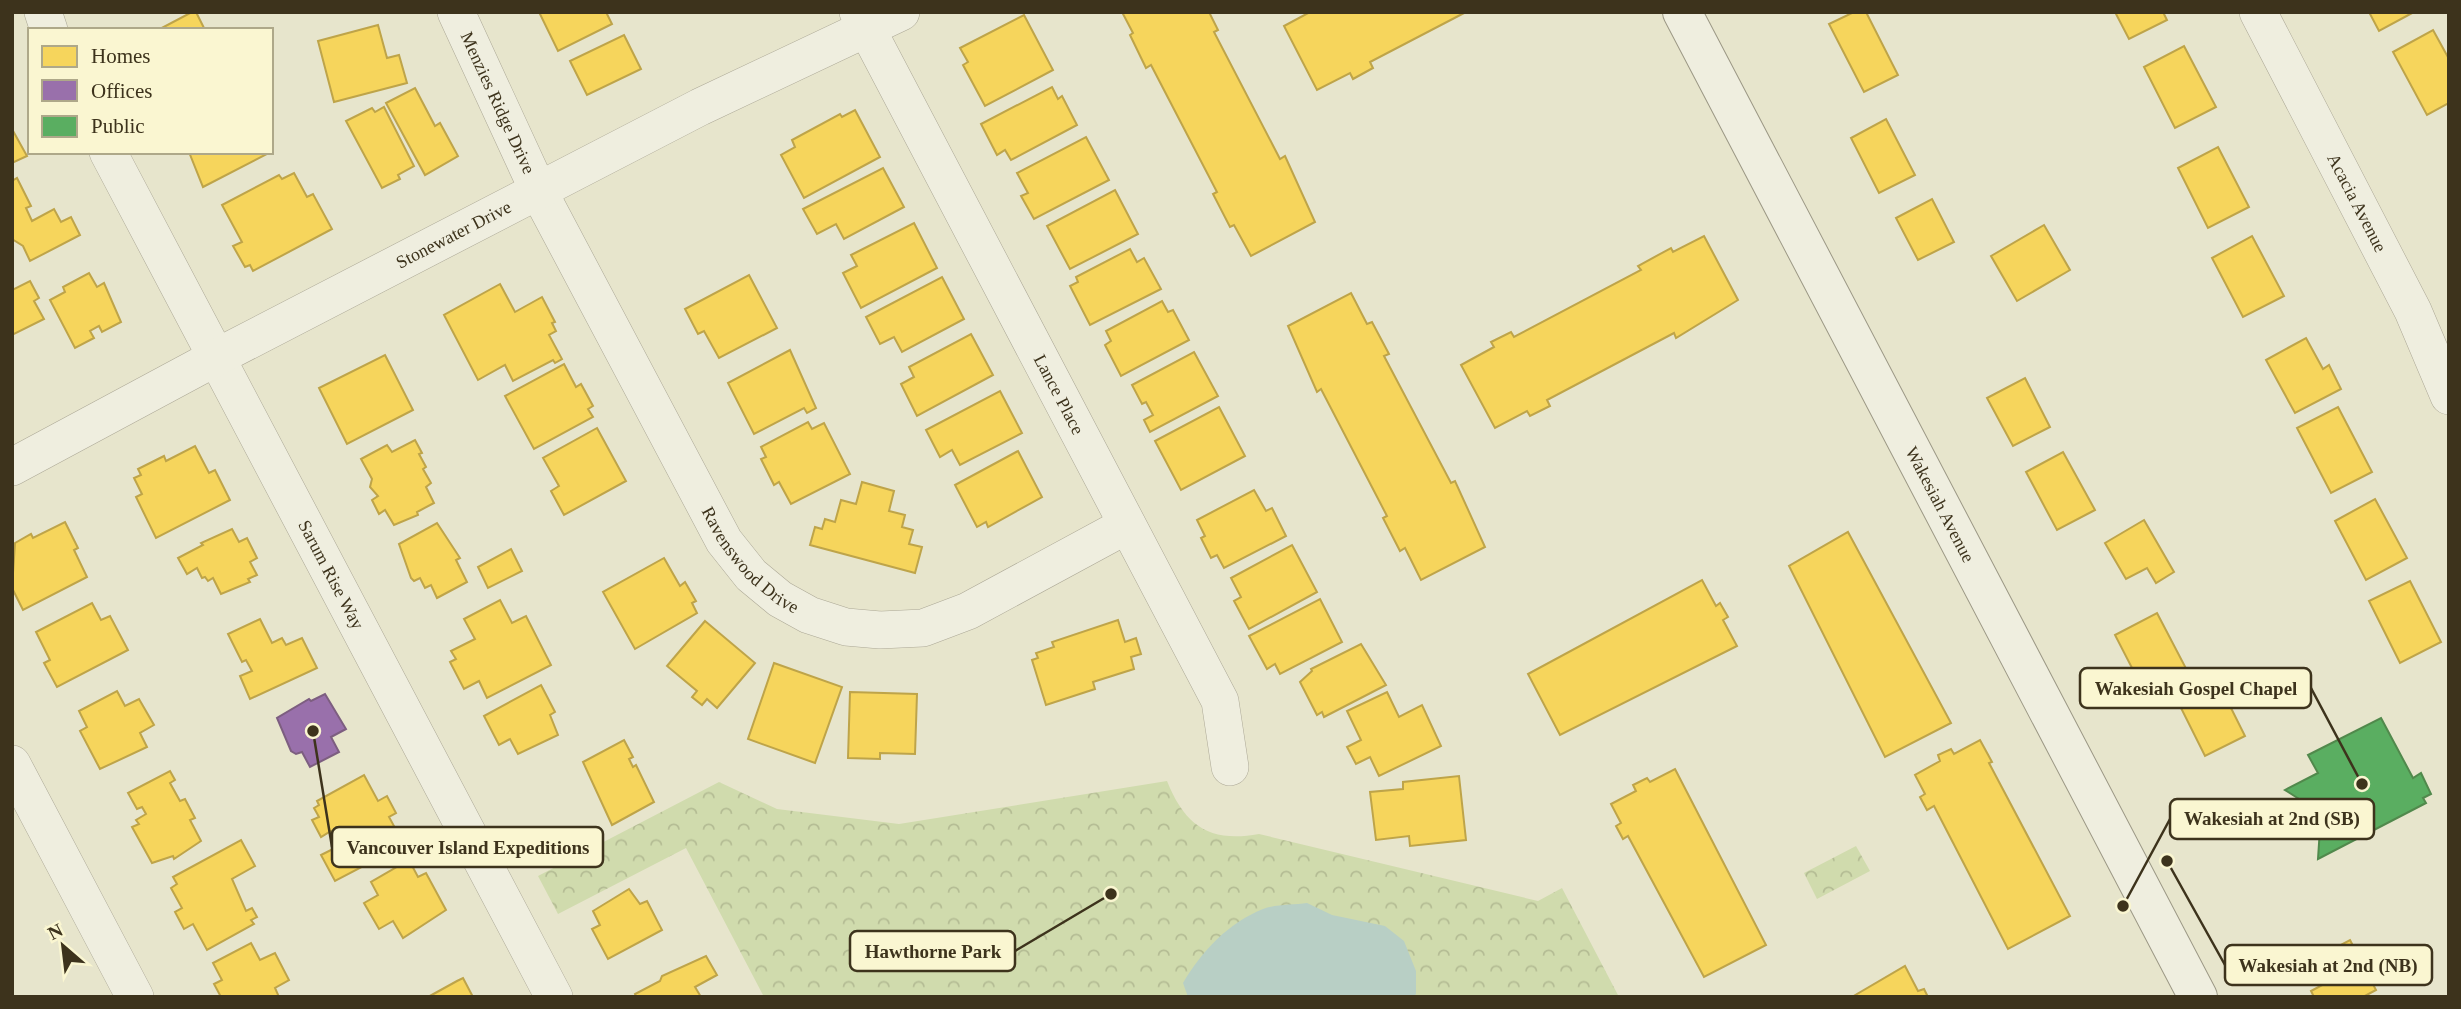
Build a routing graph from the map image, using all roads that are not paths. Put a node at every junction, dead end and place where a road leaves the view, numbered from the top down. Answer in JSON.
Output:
{"nodes":[{"id":1,"x":456,"y":12,"type":"edge"},
{"id":2,"x":901,"y":12,"type":"edge"},
{"id":3,"x":1682,"y":12,"type":"edge"},
{"id":4,"x":2258,"y":12,"type":"edge"},
{"id":5,"x":863,"y":21,"type":"edge"},
{"id":6,"x":109,"y":154,"type":"edge"},
{"id":7,"x":539,"y":192,"type":"junction"},
{"id":8,"x":215,"y":358,"type":"junction"},
{"id":9,"x":2449,"y":396,"type":"edge"},
{"id":10,"x":12,"y":467,"type":"edge"},
{"id":11,"x":1127,"y":525,"type":"junction"},
{"id":12,"x":12,"y":764,"type":"edge"},
{"id":13,"x":1230,"y":767,"type":"dead end"},
{"id":14,"x":135,"y":997,"type":"edge"},
{"id":15,"x":554,"y":997,"type":"edge"},
{"id":16,"x":2198,"y":997,"type":"edge"}],
"edges":[{"from":1,"to":7,"type":"street","name":"Menzies Ridge Drive"},
{"from":2,"to":5,"type":"street","name":"Stonewater Drive"},
{"from":3,"to":16,"type":"main road","name":"Wakesiah Avenue"},
{"from":4,"to":9,"type":"street","name":"Acacia Avenue"},
{"from":5,"to":7,"type":"street","name":"Stonewater Drive"},
{"from":5,"to":11,"type":"street","name":"Lance Place"},
{"from":6,"to":8,"type":"street","name":"Sarum Rise Way"},
{"from":7,"to":8,"type":"street","name":"Stonewater Drive"},
{"from":7,"to":11,"type":"street","name":"Ravenswood Drive"},
{"from":8,"to":10,"type":"street","name":"Stonewater Drive"},
{"from":8,"to":15,"type":"street","name":"Sarum Rise Way"},
{"from":11,"to":13,"type":"street","name":"Lance Place"},
{"from":12,"to":14,"type":"street"}]}
